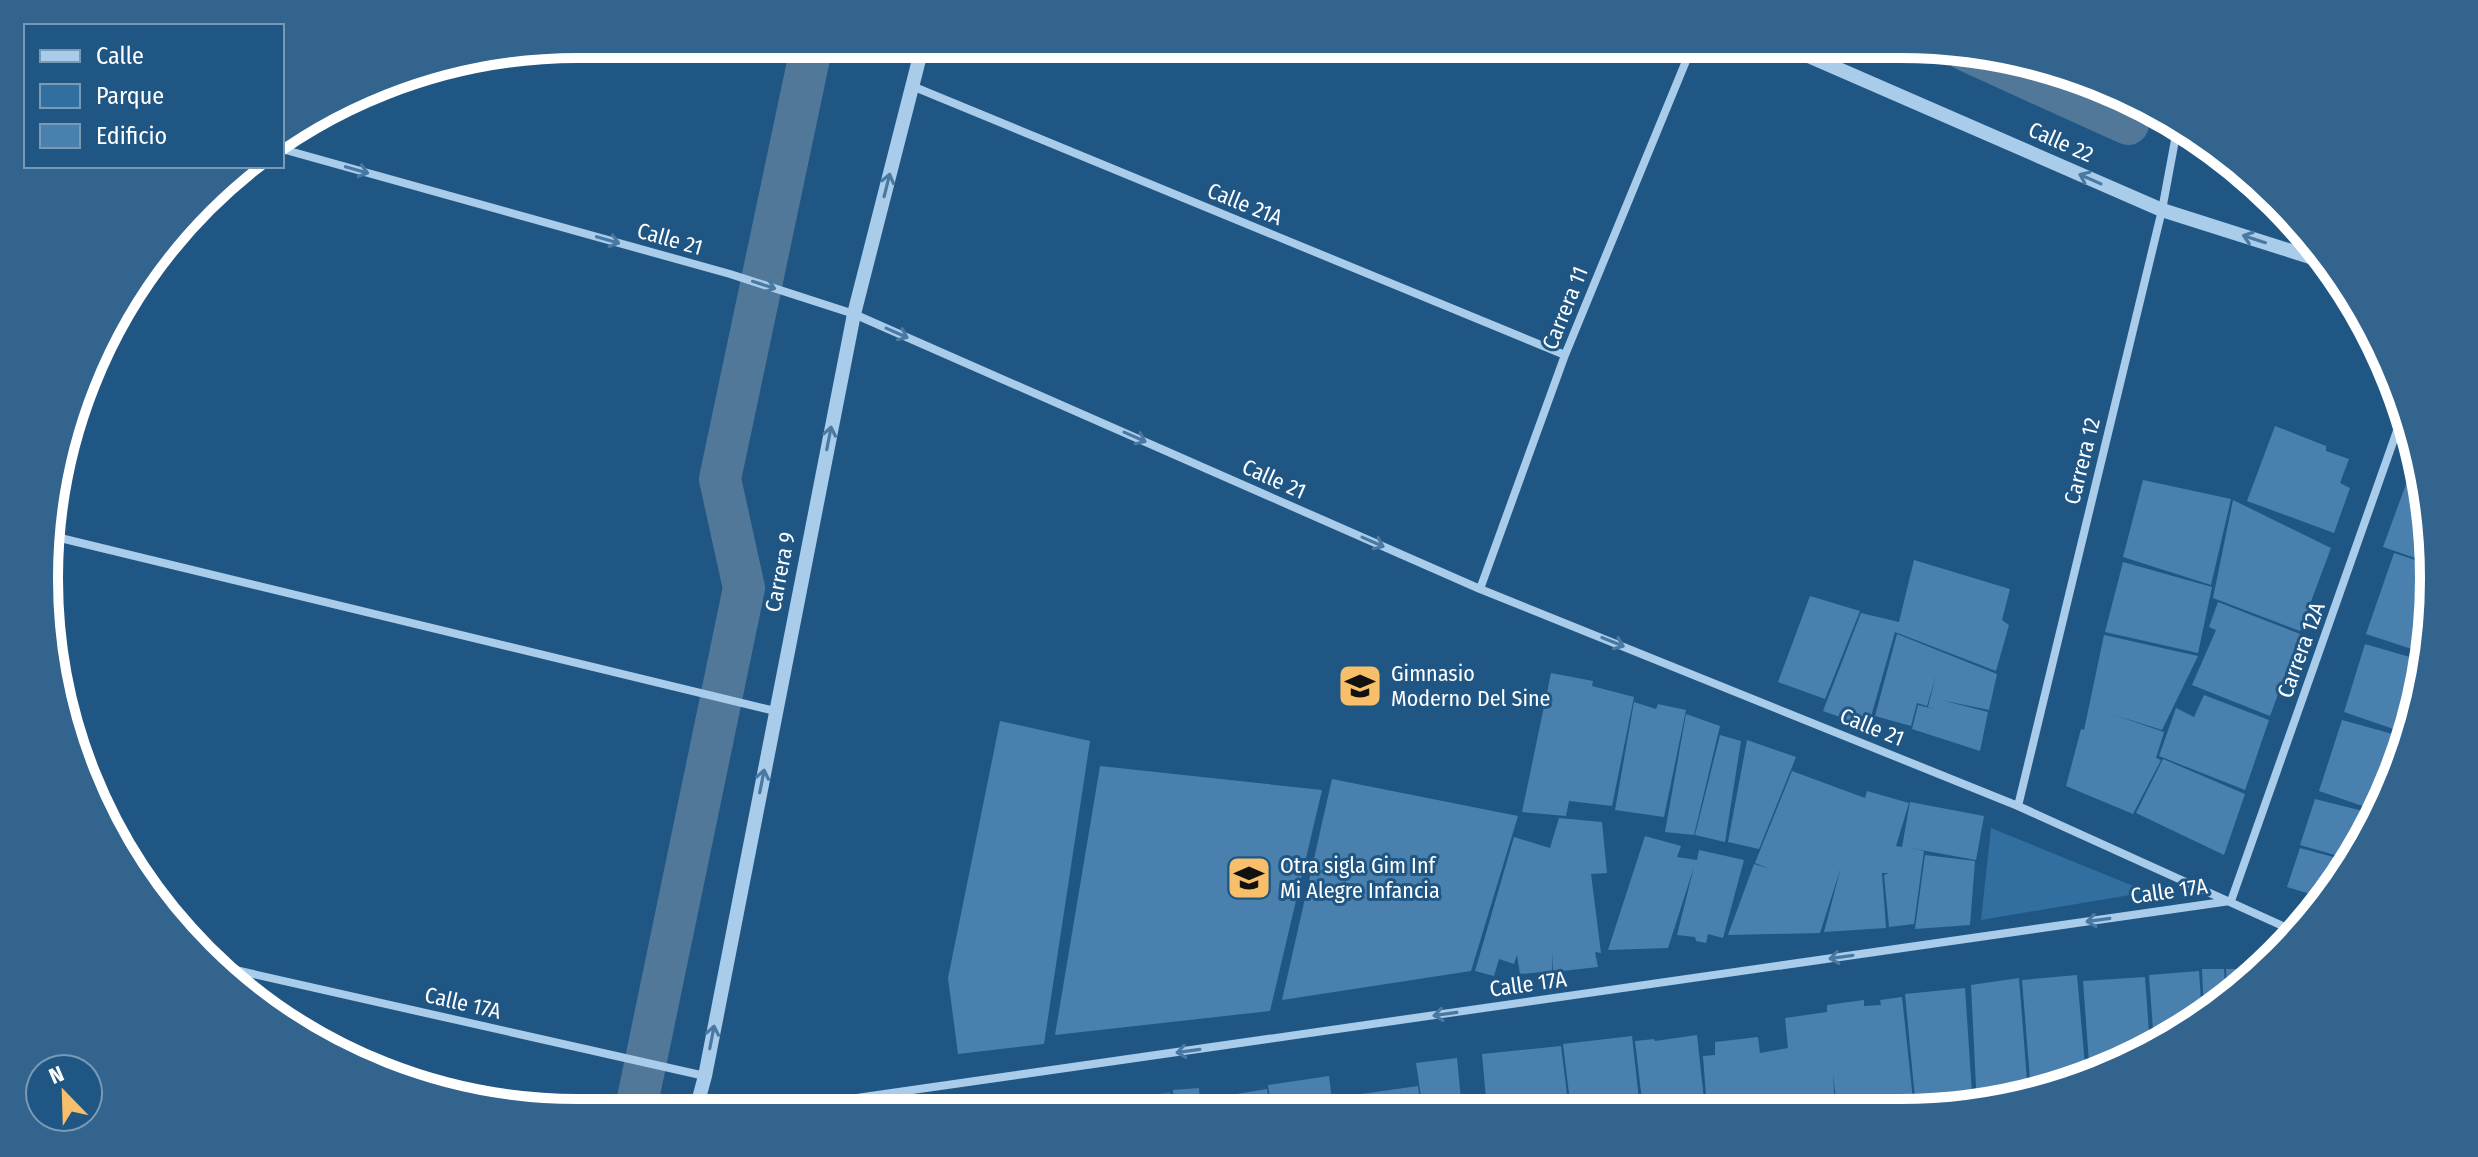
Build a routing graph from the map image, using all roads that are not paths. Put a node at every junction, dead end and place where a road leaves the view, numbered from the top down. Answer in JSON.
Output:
{"nodes":[{"id":1,"x":919,"y":58,"type":"edge"},
{"id":2,"x":1687,"y":58,"type":"edge"},
{"id":3,"x":1813,"y":58,"type":"edge"},
{"id":4,"x":912,"y":86,"type":"junction"},
{"id":5,"x":2175,"y":138,"type":"edge"},
{"id":6,"x":284,"y":150,"type":"edge"},
{"id":7,"x":2162,"y":210,"type":"junction"},
{"id":8,"x":2307,"y":256,"type":"edge"},
{"id":9,"x":854,"y":314,"type":"junction"},
{"id":10,"x":1565,"y":355,"type":"junction"},
{"id":11,"x":2398,"y":429,"type":"edge"},
{"id":12,"x":60,"y":538,"type":"edge"},
{"id":13,"x":1480,"y":589,"type":"junction"},
{"id":14,"x":775,"y":711,"type":"junction"},
{"id":15,"x":2018,"y":806,"type":"junction"},
{"id":16,"x":2231,"y":901,"type":"junction"},
{"id":17,"x":2286,"y":927,"type":"edge"},
{"id":18,"x":235,"y":970,"type":"edge"},
{"id":19,"x":705,"y":1076,"type":"junction"},
{"id":20,"x":699,"y":1099,"type":"edge"},
{"id":21,"x":850,"y":1099,"type":"edge"}],
"edges":[{"from":1,"to":4,"type":"street","name":"Carrera 9"},
{"from":2,"to":10,"type":"street","name":"Carrera 11"},
{"from":7,"to":3,"type":"street","name":"Calle 22","one_way":true},
{"from":9,"to":4,"type":"street","name":"Carrera 9","one_way":true},
{"from":4,"to":10,"type":"street","name":"Calle 21A"},
{"from":5,"to":7,"type":"street","name":"Carrera 12"},
{"from":6,"to":9,"type":"street","name":"Calle 21","one_way":true},
{"from":8,"to":7,"type":"street","name":"Calle 22","one_way":true},
{"from":7,"to":15,"type":"street","name":"Carrera 12"},
{"from":9,"to":13,"type":"street","name":"Calle 21","one_way":true},
{"from":14,"to":9,"type":"street","name":"Carrera 9","one_way":true},
{"from":10,"to":13,"type":"street","name":"Carrera 11"},
{"from":11,"to":16,"type":"street","name":"Carrera 12A"},
{"from":12,"to":14,"type":"street"},
{"from":13,"to":15,"type":"street","name":"Calle 21","one_way":true},
{"from":19,"to":14,"type":"street","name":"Carrera 9","one_way":true},
{"from":15,"to":16,"type":"street","name":"Calle 21"},
{"from":16,"to":17,"type":"street","name":"Calle 17A"},
{"from":16,"to":21,"type":"street","name":"Calle 17A","one_way":true},
{"from":18,"to":19,"type":"street","name":"Calle 17A"},
{"from":19,"to":20,"type":"street","name":"Carrera 9"}]}
